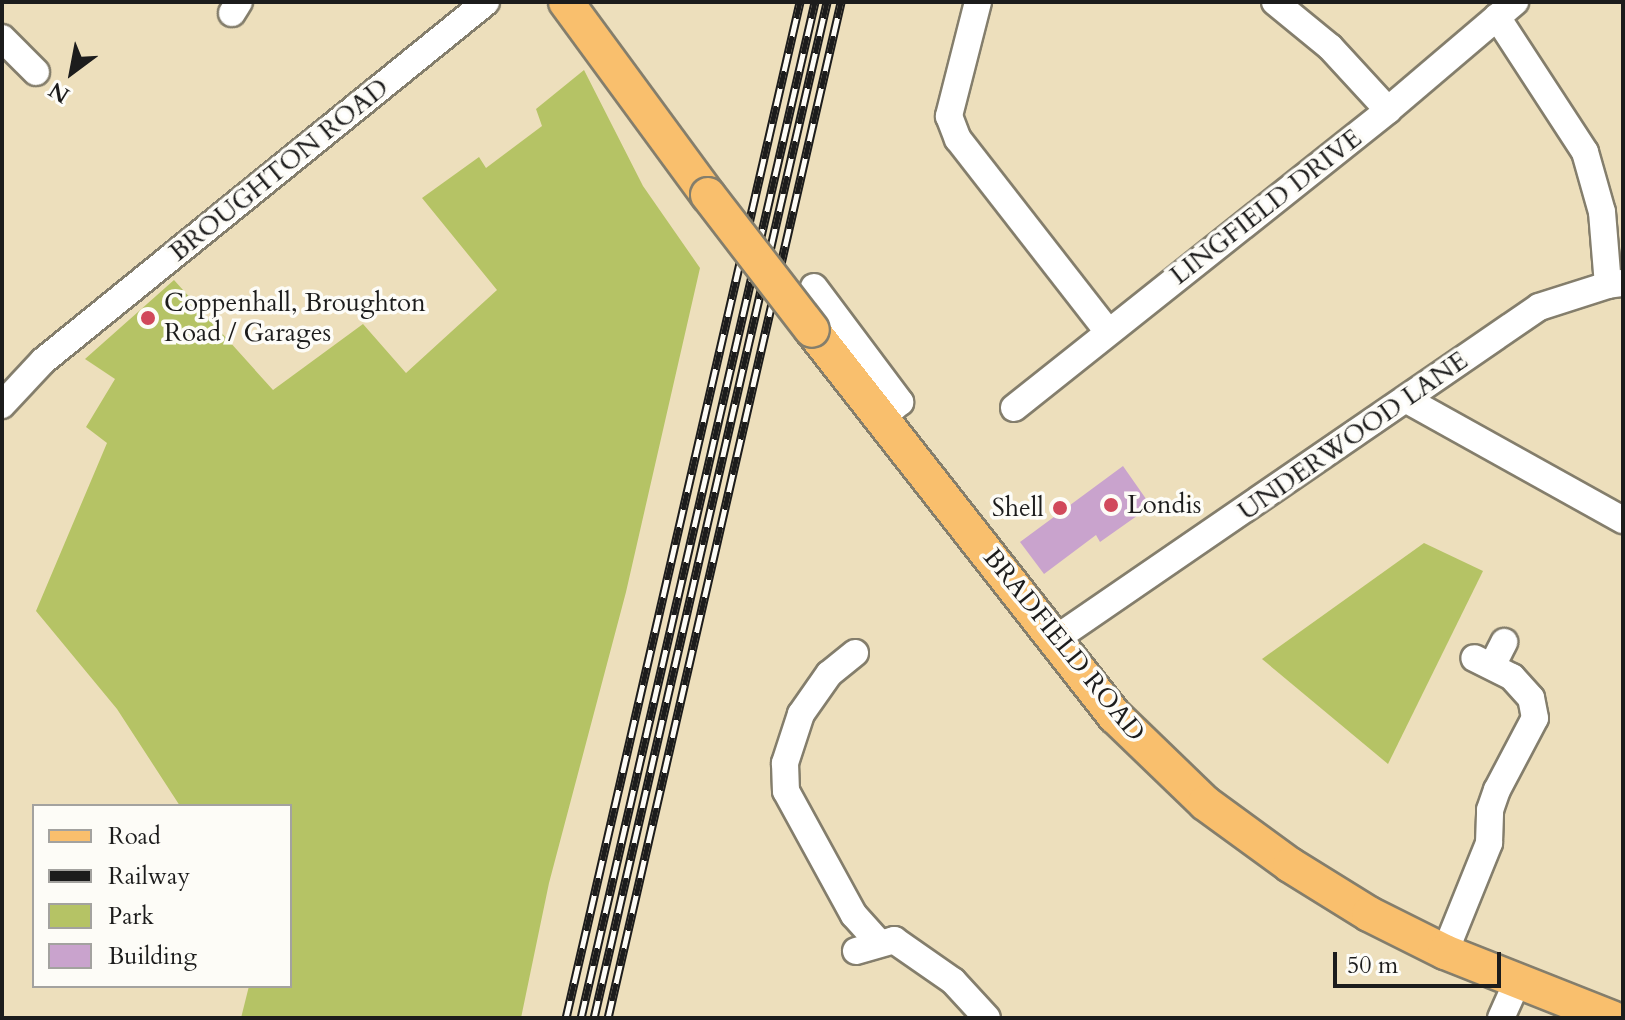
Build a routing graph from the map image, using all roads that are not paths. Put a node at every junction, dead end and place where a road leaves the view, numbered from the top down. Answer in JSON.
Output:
{"nodes":[{"id":1,"x":486,"y":2,"type":"edge"},
{"id":2,"x":566,"y":2,"type":"edge"},
{"id":3,"x":978,"y":2,"type":"edge"},
{"id":4,"x":1275,"y":2,"type":"edge"},
{"id":5,"x":1506,"y":10,"type":"edge"},
{"id":6,"x":2,"y":38,"type":"edge"},
{"id":7,"x":36,"y":72,"type":"dead end"},
{"id":8,"x":1388,"y":110,"type":"junction"},
{"id":9,"x":1615,"y":284,"type":"edge"},
{"id":10,"x":814,"y":287,"type":"dead end"},
{"id":11,"x":1108,"y":332,"type":"junction"},
{"id":12,"x":1407,"y":400,"type":"junction"},
{"id":13,"x":2,"y":405,"type":"edge"},
{"id":14,"x":1014,"y":408,"type":"dead end"},
{"id":15,"x":883,"y":417,"type":"junction"},
{"id":16,"x":1623,"y":520,"type":"edge"},
{"id":17,"x":1054,"y":640,"type":"junction"},
{"id":18,"x":1504,"y":642,"type":"dead end"},
{"id":19,"x":855,"y":653,"type":"dead end"},
{"id":20,"x":1445,"y":952,"type":"junction"},
{"id":21,"x":1518,"y":980,"type":"junction"},
{"id":22,"x":987,"y":1018,"type":"edge"},
{"id":23,"x":1501,"y":1018,"type":"edge"},
{"id":24,"x":1612,"y":1018,"type":"edge"}],
"edges":[{"from":1,"to":13,"type":"street","name":"BROUGHTON ROAD"},
{"from":2,"to":15,"type":"main road","name":"BRADFIELD ROAD","bridge":true},
{"from":3,"to":11,"type":"street"},
{"from":4,"to":8,"type":"street"},
{"from":5,"to":8,"type":"street","name":"LINGFIELD DRIVE"},
{"from":5,"to":9,"type":"street"},
{"from":6,"to":7,"type":"street"},
{"from":8,"to":11,"type":"street","name":"LINGFIELD DRIVE"},
{"from":9,"to":12,"type":"street","name":"UNDERWOOD LANE"},
{"from":10,"to":15,"type":"street"},
{"from":11,"to":14,"type":"street","name":"LINGFIELD DRIVE"},
{"from":12,"to":16,"type":"street"},
{"from":12,"to":17,"type":"street","name":"UNDERWOOD LANE"},
{"from":15,"to":17,"type":"main road","name":"BRADFIELD ROAD"},
{"from":17,"to":20,"type":"main road","name":"BRADFIELD ROAD"},
{"from":18,"to":20,"type":"street"},
{"from":19,"to":22,"type":"street"},
{"from":20,"to":21,"type":"main road","name":"BRADFIELD ROAD"},
{"from":21,"to":23,"type":"street"},
{"from":21,"to":24,"type":"main road","name":"BRADFIELD ROAD"}]}
